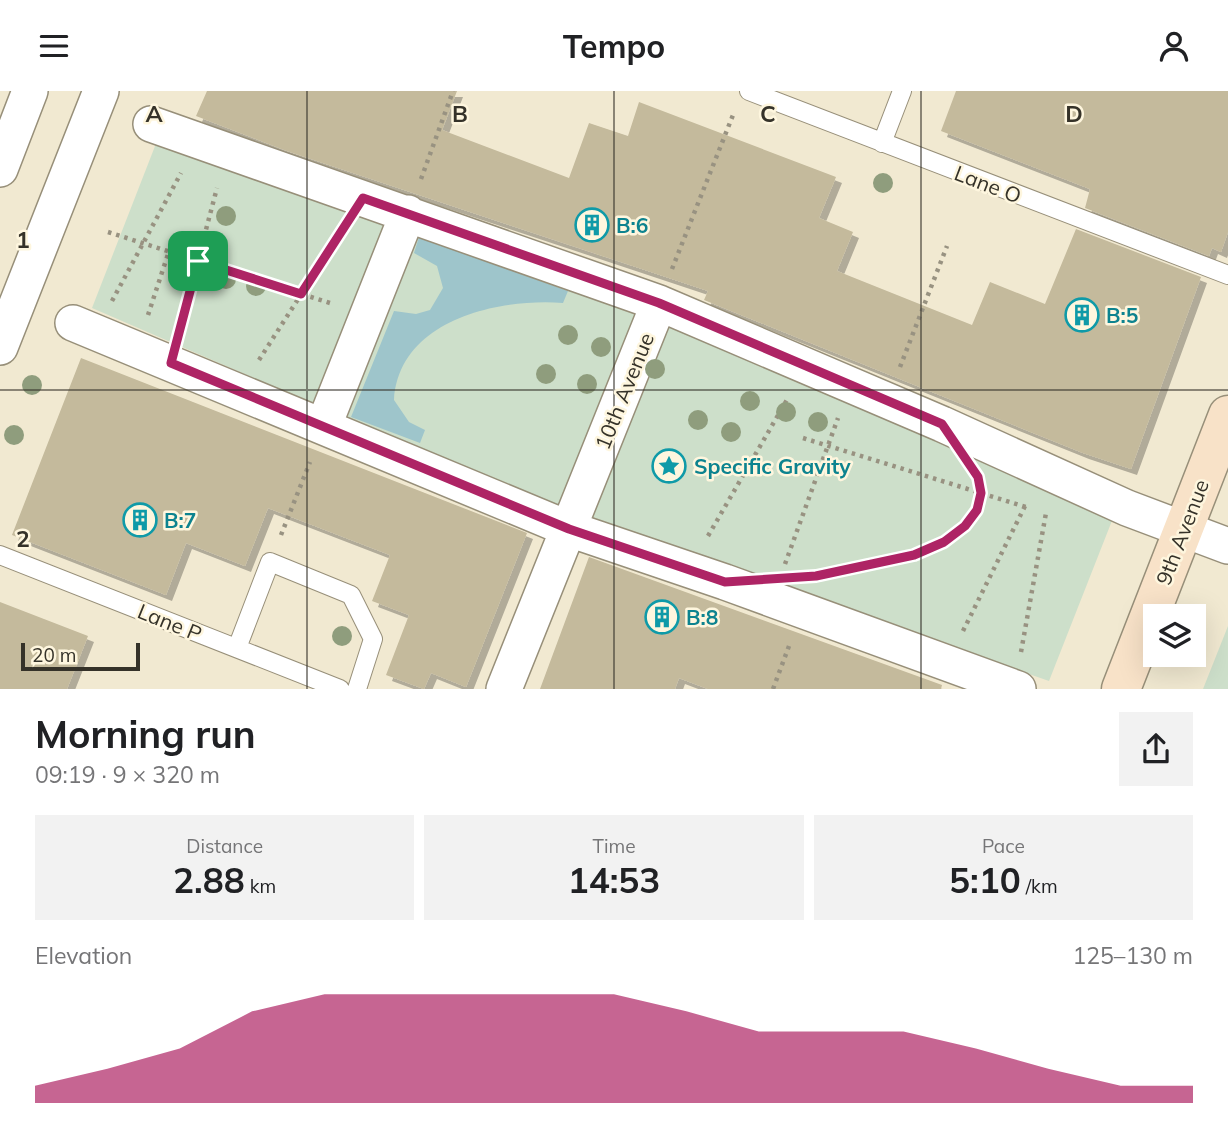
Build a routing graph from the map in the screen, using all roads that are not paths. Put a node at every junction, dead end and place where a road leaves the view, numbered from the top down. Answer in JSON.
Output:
{"nodes":[{"id":1,"x":30,"y":91,"type":"edge"},
{"id":2,"x":101,"y":91,"type":"edge"},
{"id":3,"x":902,"y":91,"type":"edge"},
{"id":4,"x":743,"y":98,"type":"edge"},
{"id":5,"x":151,"y":124,"type":"dead end"},
{"id":6,"x":883,"y":143,"type":"junction"},
{"id":7,"x":0,"y":169,"type":"edge"},
{"id":8,"x":408,"y":213,"type":"junction"},
{"id":9,"x":1228,"y":275,"type":"edge"},
{"id":10,"x":659,"y":303,"type":"junction"},
{"id":11,"x":84,"y":328,"type":"road end"},
{"id":12,"x":0,"y":347,"type":"edge"},
{"id":13,"x":1228,"y":415,"type":"edge"},
{"id":14,"x":324,"y":425,"type":"junction"},
{"id":15,"x":569,"y":529,"type":"junction"},
{"id":16,"x":1183,"y":529,"type":"junction"},
{"id":17,"x":1228,"y":546,"type":"edge"},
{"id":18,"x":0,"y":555,"type":"edge"},
{"id":19,"x":237,"y":648,"type":"junction"},
{"id":20,"x":1016,"y":688,"type":"edge"},
{"id":21,"x":340,"y":689,"type":"edge"},
{"id":22,"x":357,"y":689,"type":"edge"},
{"id":23,"x":504,"y":689,"type":"edge"},
{"id":24,"x":1121,"y":689,"type":"edge"}],
"edges":[{"from":1,"to":7,"type":"street"},
{"from":2,"to":12,"type":"street"},
{"from":3,"to":6,"type":"lane"},
{"from":4,"to":6,"type":"lane","name":"Lane O"},
{"from":5,"to":8,"type":"street"},
{"from":6,"to":9,"type":"lane","name":"Lane O"},
{"from":8,"to":10,"type":"street"},
{"from":8,"to":14,"type":"street"},
{"from":10,"to":15,"type":"street","name":"10th Avenue"},
{"from":10,"to":16,"type":"street"},
{"from":11,"to":14,"type":"street"},
{"from":13,"to":16,"type":"street","name":"9th Avenue"},
{"from":14,"to":15,"type":"street"},
{"from":15,"to":20,"type":"street"},
{"from":15,"to":23,"type":"street","name":"10th Avenue"},
{"from":16,"to":17,"type":"street"},
{"from":16,"to":24,"type":"street","name":"9th Avenue"},
{"from":18,"to":19,"type":"lane","name":"Lane P"},
{"from":19,"to":21,"type":"lane","name":"Lane P"},
{"from":19,"to":22,"type":"lane"}]}
